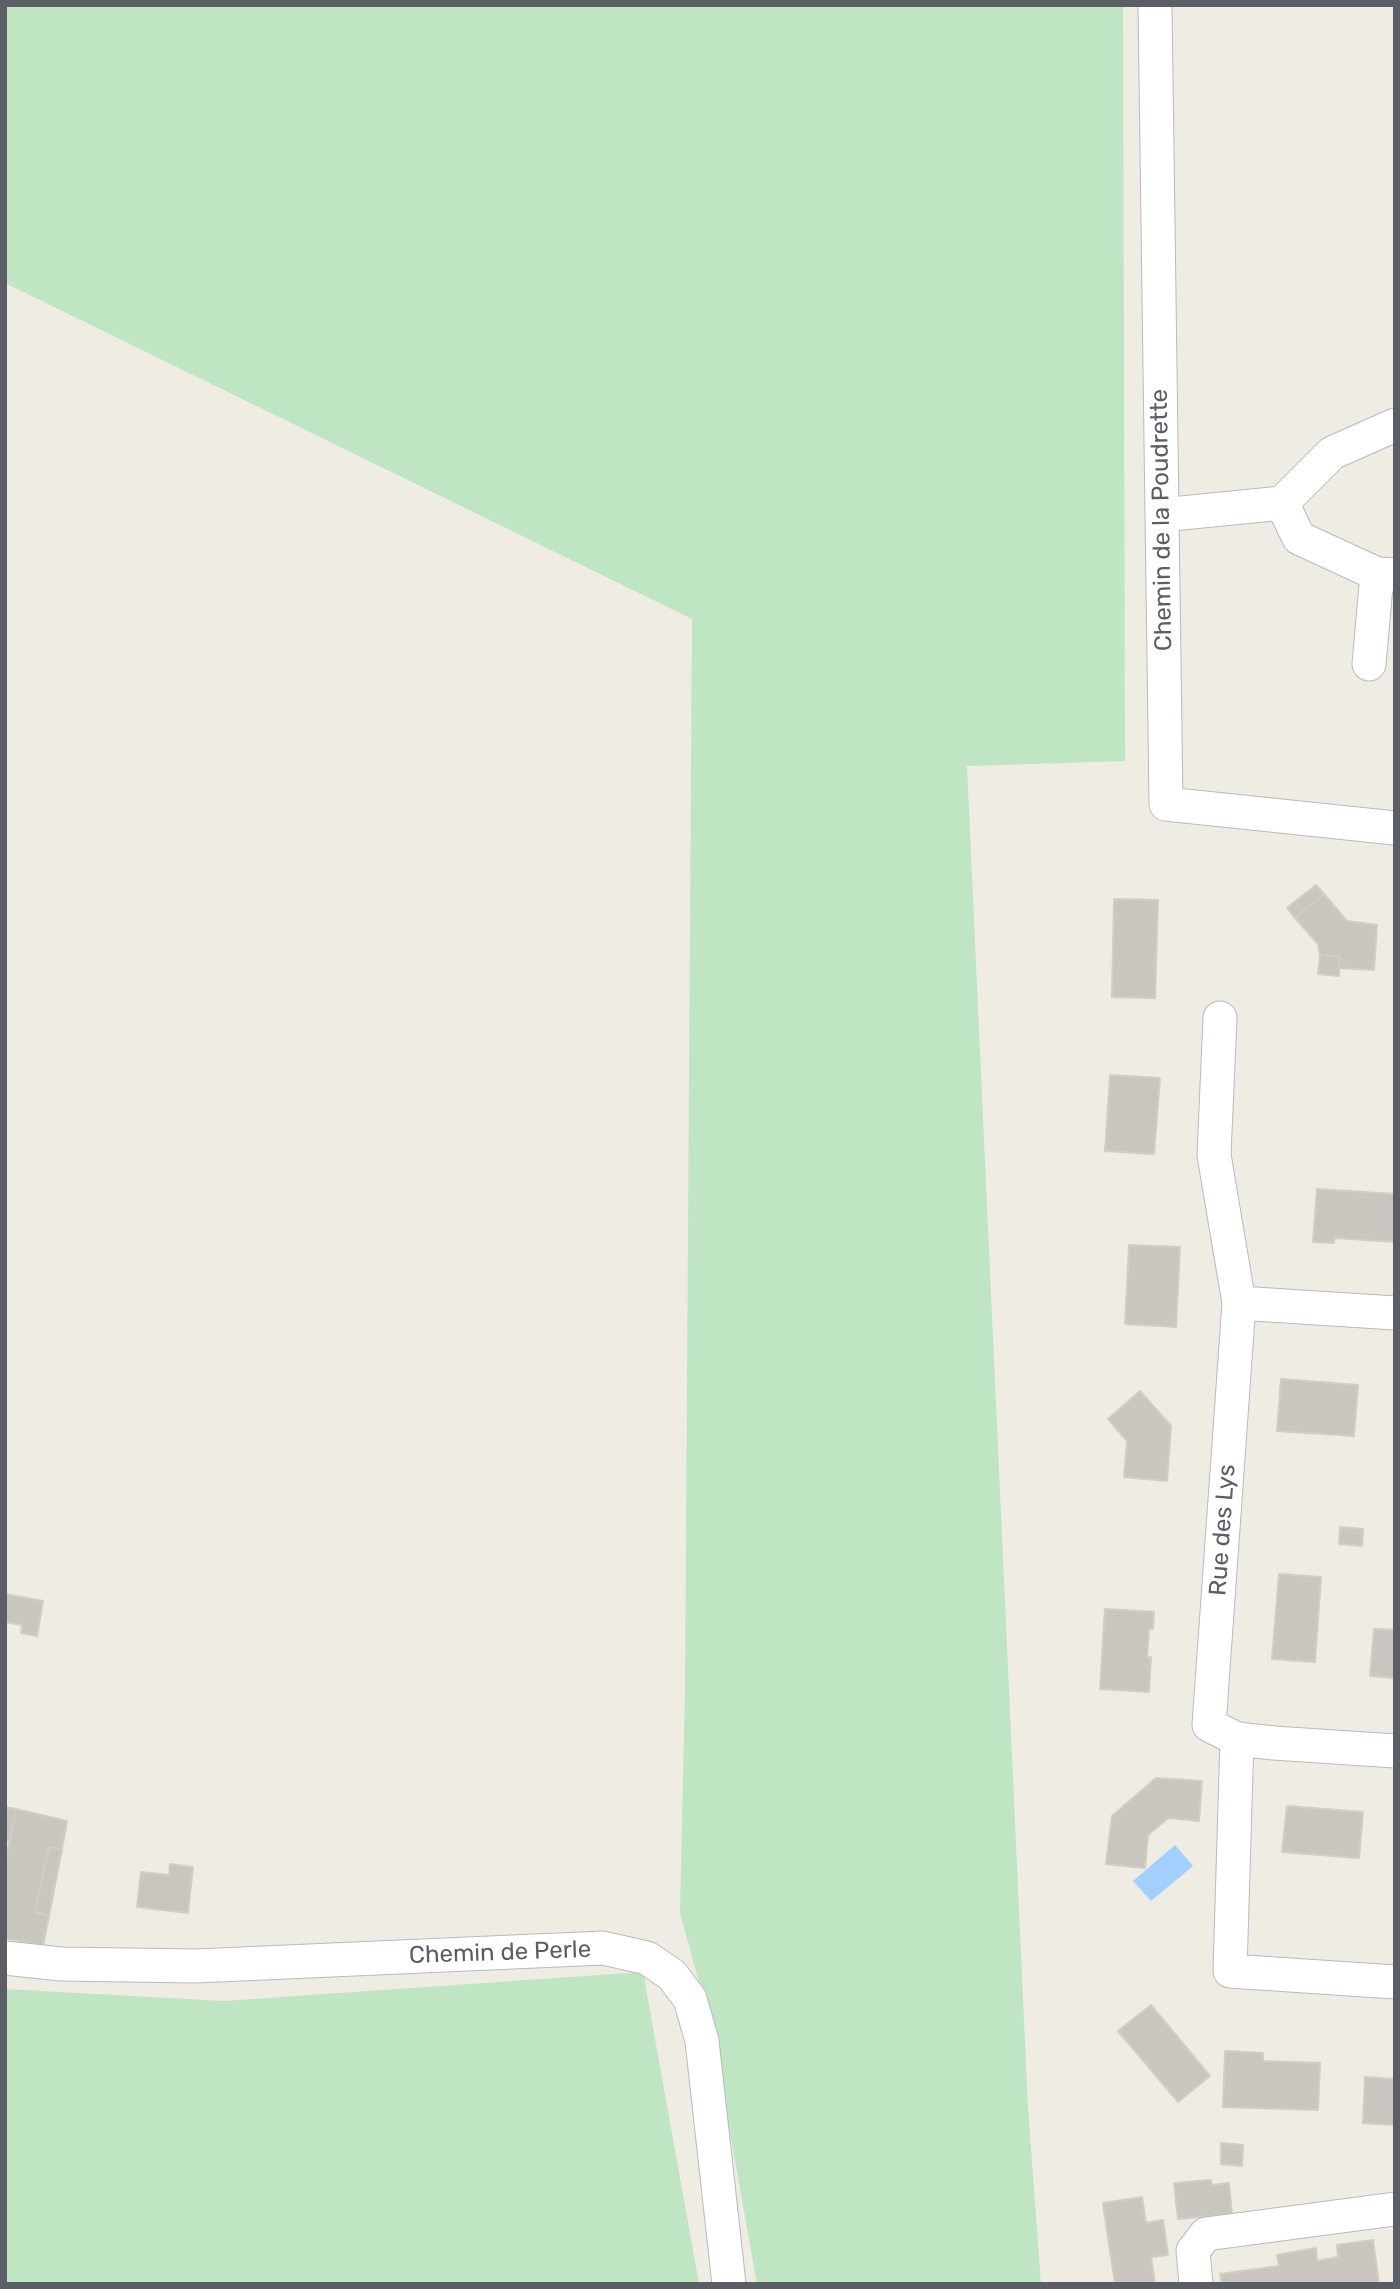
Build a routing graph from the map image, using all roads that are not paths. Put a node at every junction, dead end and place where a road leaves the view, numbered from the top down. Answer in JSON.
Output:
{"nodes":[{"id":1,"x":1155,"y":5,"type":"edge"},
{"id":2,"x":1395,"y":425,"type":"edge"},
{"id":3,"x":1282,"y":503,"type":"junction"},
{"id":4,"x":1162,"y":515,"type":"junction"},
{"id":5,"x":1386,"y":575,"type":"edge"},
{"id":6,"x":1369,"y":664,"type":"dead end"},
{"id":7,"x":1395,"y":828,"type":"edge"},
{"id":8,"x":1220,"y":1017,"type":"dead end"},
{"id":9,"x":1240,"y":1303,"type":"junction"},
{"id":10,"x":1395,"y":1313,"type":"edge"},
{"id":11,"x":1237,"y":1739,"type":"junction"},
{"id":12,"x":1395,"y":1751,"type":"edge"},
{"id":13,"x":5,"y":1958,"type":"edge"},
{"id":14,"x":1395,"y":1982,"type":"edge"},
{"id":15,"x":1395,"y":2209,"type":"edge"},
{"id":16,"x":729,"y":2284,"type":"edge"},
{"id":17,"x":1196,"y":2284,"type":"edge"}],
"edges":[{"from":1,"to":4,"type":"street","name":"Chemin de la Poudrette"},
{"from":2,"to":3,"type":"street"},
{"from":3,"to":4,"type":"street"},
{"from":3,"to":5,"type":"street"},
{"from":4,"to":7,"type":"street","name":"Chemin de la Poudrette"},
{"from":5,"to":6,"type":"street"},
{"from":8,"to":9,"type":"street","name":"Rue des Lys"},
{"from":9,"to":10,"type":"street"},
{"from":9,"to":11,"type":"street","name":"Rue des Lys"},
{"from":11,"to":12,"type":"street","name":"Rue des Lys"},
{"from":11,"to":14,"type":"street"},
{"from":13,"to":16,"type":"street","name":"Chemin de Perle"},
{"from":15,"to":17,"type":"street"}]}
